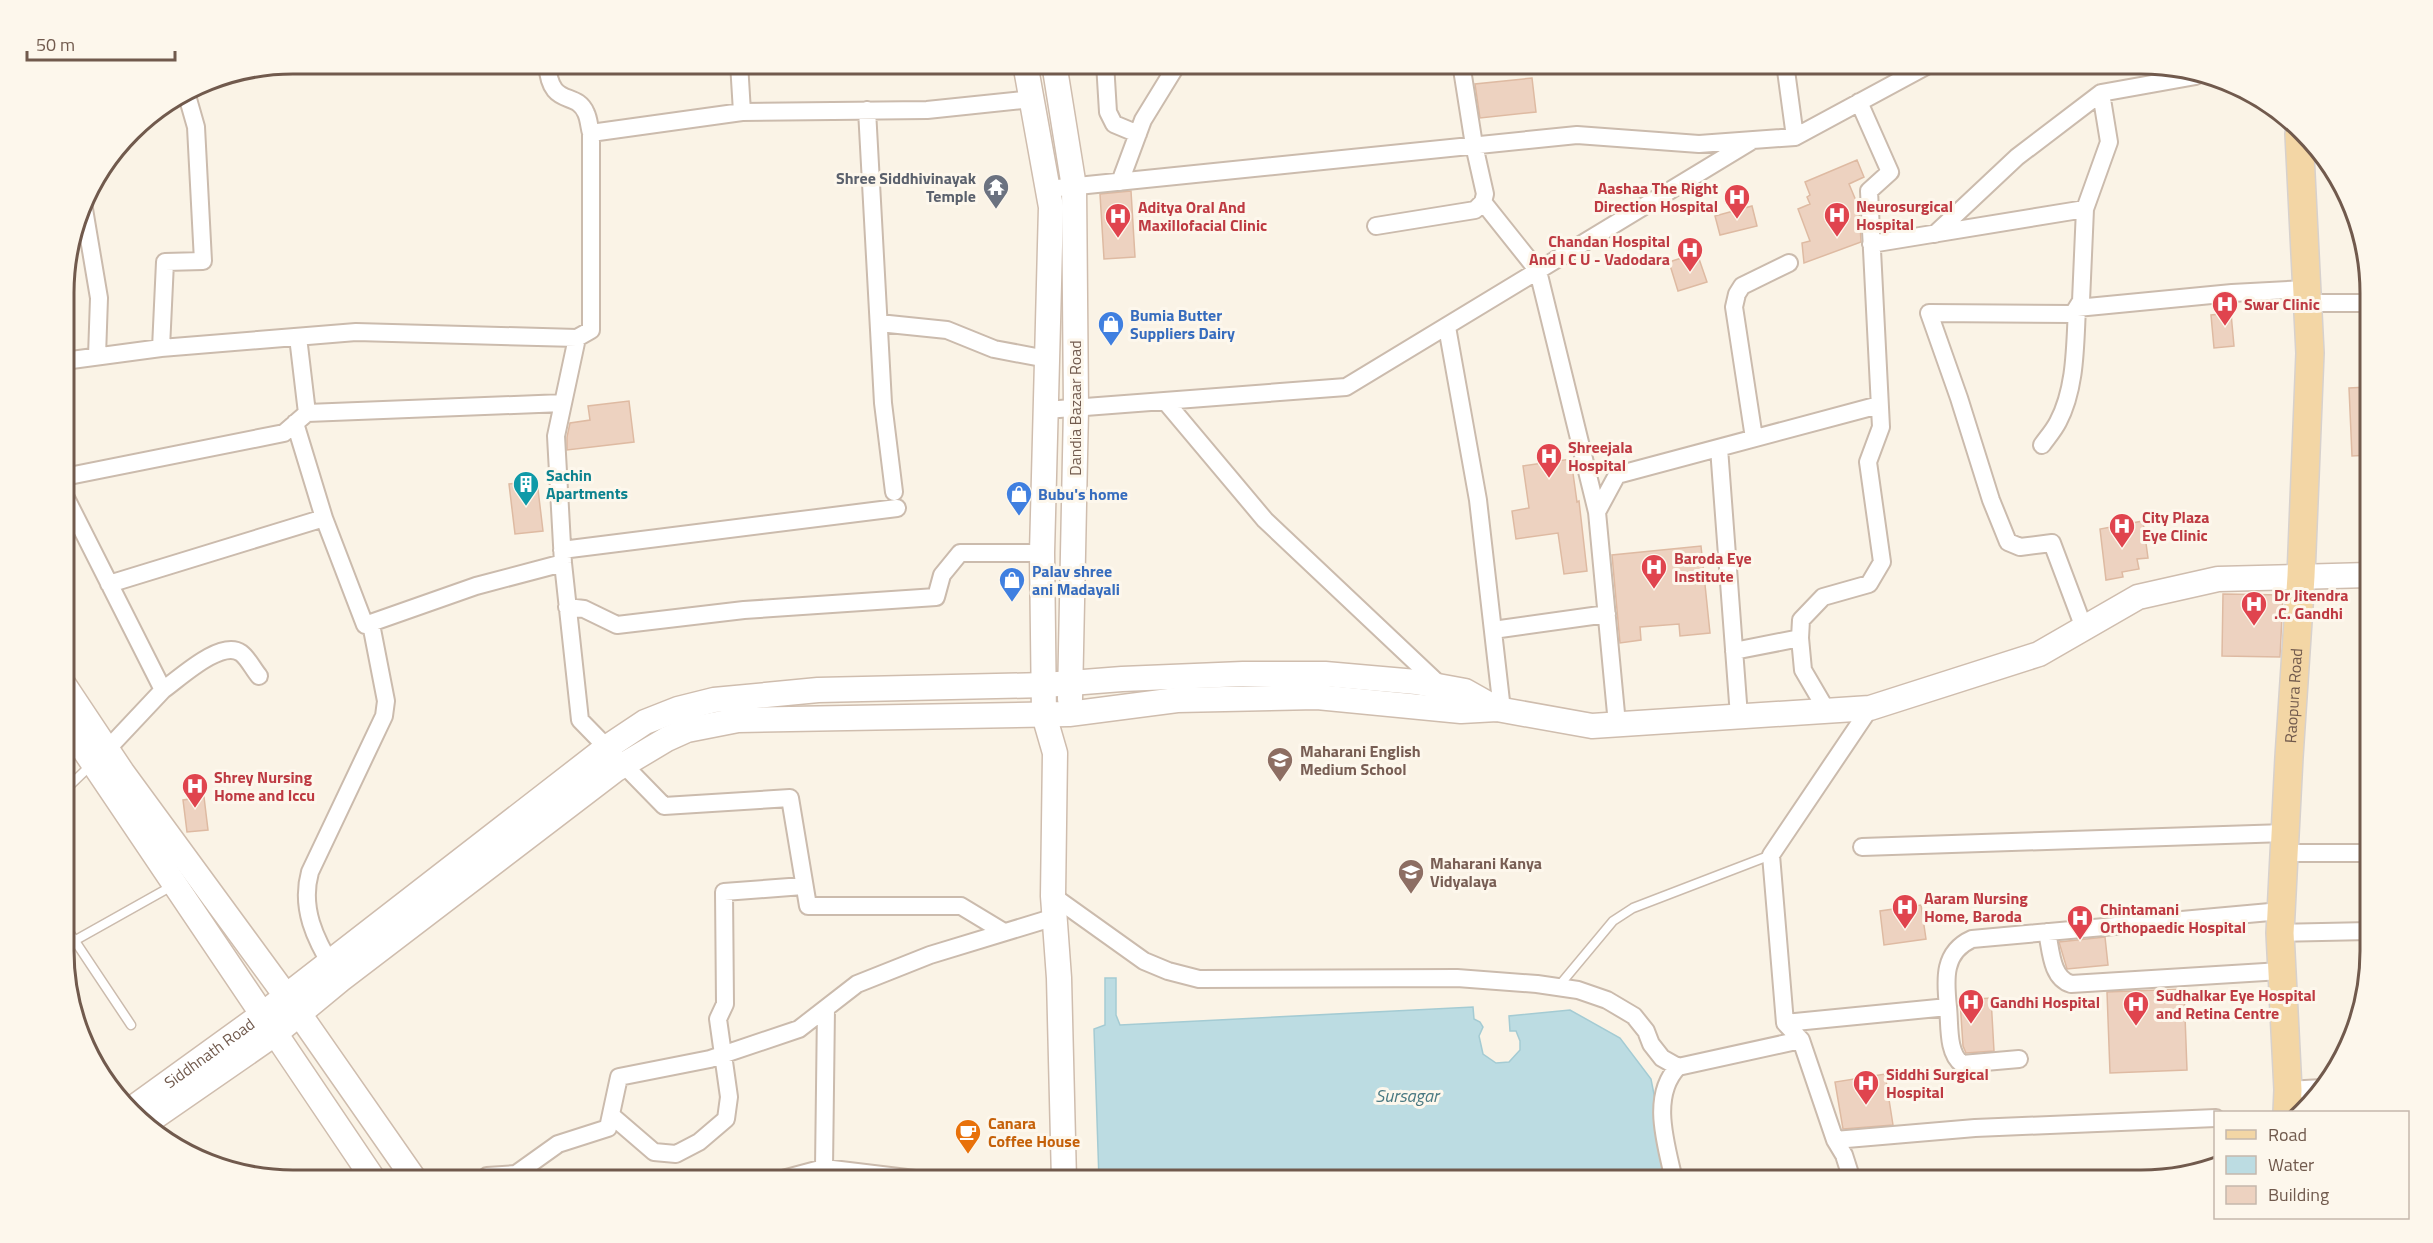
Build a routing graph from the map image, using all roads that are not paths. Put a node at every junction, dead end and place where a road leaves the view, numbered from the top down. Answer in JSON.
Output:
{"nodes":[{"id":1,"x":548,"y":74,"type":"edge"},
{"id":2,"x":740,"y":74,"type":"edge"},
{"id":3,"x":1027,"y":74,"type":"edge"},
{"id":4,"x":1056,"y":74,"type":"edge"},
{"id":5,"x":1106,"y":74,"type":"edge"},
{"id":6,"x":1171,"y":74,"type":"edge"},
{"id":7,"x":1463,"y":74,"type":"edge"},
{"id":8,"x":1786,"y":74,"type":"edge"},
{"id":9,"x":1911,"y":74,"type":"edge"},
{"id":10,"x":2184,"y":78,"type":"edge"},
{"id":11,"x":2101,"y":93,"type":"junction"},
{"id":12,"x":1032,"y":99,"type":"junction"},
{"id":13,"x":188,"y":100,"type":"edge"},
{"id":14,"x":1859,"y":102,"type":"junction"},
{"id":15,"x":867,"y":110,"type":"junction"},
{"id":16,"x":742,"y":112,"type":"junction"},
{"id":17,"x":591,"y":133,"type":"junction"},
{"id":18,"x":1138,"y":134,"type":"junction"},
{"id":19,"x":1795,"y":137,"type":"junction"},
{"id":20,"x":1754,"y":140,"type":"junction"},
{"id":21,"x":2299,"y":142,"type":"edge"},
{"id":22,"x":1474,"y":146,"type":"junction"},
{"id":23,"x":1120,"y":182,"type":"junction"},
{"id":24,"x":1074,"y":187,"type":"junction"},
{"id":25,"x":1048,"y":189,"type":"junction"},
{"id":26,"x":1483,"y":202,"type":"junction"},
{"id":27,"x":2085,"y":209,"type":"junction"},
{"id":28,"x":86,"y":220,"type":"edge"},
{"id":29,"x":1376,"y":226,"type":"dead end"},
{"id":30,"x":1935,"y":234,"type":"junction"},
{"id":31,"x":1871,"y":244,"type":"junction"},
{"id":32,"x":1789,"y":263,"type":"dead end"},
{"id":33,"x":1538,"y":271,"type":"junction"},
{"id":34,"x":2307,"y":296,"type":"junction"},
{"id":35,"x":2360,"y":302,"type":"edge"},
{"id":36,"x":2077,"y":308,"type":"junction"},
{"id":37,"x":879,"y":323,"type":"junction"},
{"id":38,"x":1447,"y":327,"type":"junction"},
{"id":39,"x":298,"y":337,"type":"junction"},
{"id":40,"x":578,"y":338,"type":"junction"},
{"id":41,"x":161,"y":348,"type":"junction"},
{"id":42,"x":97,"y":356,"type":"junction"},
{"id":43,"x":74,"y":359,"type":"edge"},
{"id":44,"x":1047,"y":359,"type":"junction"},
{"id":45,"x":1165,"y":401,"type":"junction"},
{"id":46,"x":563,"y":404,"type":"junction"},
{"id":47,"x":1880,"y":405,"type":"junction"},
{"id":48,"x":1076,"y":408,"type":"junction"},
{"id":49,"x":1046,"y":410,"type":"junction"},
{"id":50,"x":301,"y":418,"type":"junction"},
{"id":51,"x":1754,"y":438,"type":"junction"},
{"id":52,"x":2042,"y":445,"type":"dead end"},
{"id":53,"x":1719,"y":448,"type":"junction"},
{"id":54,"x":74,"y":475,"type":"edge"},
{"id":55,"x":1597,"y":512,"type":"junction"},
{"id":56,"x":74,"y":514,"type":"edge"},
{"id":57,"x":324,"y":518,"type":"junction"},
{"id":58,"x":1042,"y":553,"type":"junction"},
{"id":59,"x":562,"y":557,"type":"junction"},
{"id":60,"x":2360,"y":575,"type":"edge"},
{"id":61,"x":2301,"y":576,"type":"junction"},
{"id":62,"x":109,"y":584,"type":"junction"},
{"id":63,"x":567,"y":607,"type":"junction"},
{"id":64,"x":1607,"y":614,"type":"junction"},
{"id":65,"x":371,"y":624,"type":"junction"},
{"id":66,"x":2084,"y":628,"type":"junction"},
{"id":67,"x":1493,"y":630,"type":"junction"},
{"id":68,"x":1800,"y":638,"type":"junction"},
{"id":69,"x":1734,"y":651,"type":"junction"},
{"id":70,"x":259,"y":676,"type":"dead end"},
{"id":71,"x":1071,"y":682,"type":"junction"},
{"id":72,"x":1045,"y":685,"type":"junction"},
{"id":73,"x":163,"y":690,"type":"junction"},
{"id":74,"x":1442,"y":697,"type":"junction"},
{"id":75,"x":74,"y":704,"type":"edge"},
{"id":76,"x":1870,"y":708,"type":"junction"},
{"id":77,"x":1500,"y":710,"type":"junction"},
{"id":78,"x":1827,"y":711,"type":"junction"},
{"id":79,"x":1069,"y":714,"type":"junction"},
{"id":80,"x":1044,"y":715,"type":"junction"},
{"id":81,"x":1738,"y":716,"type":"junction"},
{"id":82,"x":1617,"y":724,"type":"junction"},
{"id":83,"x":74,"y":730,"type":"edge"},
{"id":84,"x":1055,"y":753,"type":"junction"},
{"id":85,"x":101,"y":756,"type":"junction"},
{"id":86,"x":614,"y":757,"type":"junction"},
{"id":87,"x":74,"y":782,"type":"edge"},
{"id":88,"x":2284,"y":843,"type":"junction"},
{"id":89,"x":1862,"y":847,"type":"dead end"},
{"id":90,"x":2360,"y":852,"type":"edge"},
{"id":91,"x":1771,"y":855,"type":"junction"},
{"id":92,"x":186,"y":878,"type":"junction"},
{"id":93,"x":803,"y":885,"type":"junction"},
{"id":94,"x":1054,"y":906,"type":"junction"},
{"id":95,"x":2280,"y":922,"type":"junction"},
{"id":96,"x":2360,"y":930,"type":"edge"},
{"id":97,"x":1004,"y":932,"type":"junction"},
{"id":98,"x":2047,"y":932,"type":"junction"},
{"id":99,"x":74,"y":941,"type":"joint"},
{"id":100,"x":334,"y":971,"type":"junction"},
{"id":101,"x":2281,"y":971,"type":"junction"},
{"id":102,"x":1558,"y":987,"type":"junction"},
{"id":103,"x":286,"y":995,"type":"junction"},
{"id":104,"x":1948,"y":1007,"type":"junction"},
{"id":105,"x":826,"y":1008,"type":"junction"},
{"id":106,"x":300,"y":1015,"type":"junction"},
{"id":107,"x":269,"y":1023,"type":"junction"},
{"id":108,"x":1785,"y":1023,"type":"junction"},
{"id":109,"x":131,"y":1025,"type":"dead end"},
{"id":110,"x":1801,"y":1040,"type":"junction"},
{"id":111,"x":722,"y":1055,"type":"junction"},
{"id":112,"x":2019,"y":1059,"type":"dead end"},
{"id":113,"x":1678,"y":1067,"type":"junction"},
{"id":114,"x":2306,"y":1094,"type":"edge"},
{"id":115,"x":2287,"y":1101,"type":"edge"},
{"id":116,"x":138,"y":1105,"type":"edge"},
{"id":117,"x":611,"y":1115,"type":"junction"},
{"id":118,"x":152,"y":1118,"type":"edge"},
{"id":119,"x":2214,"y":1118,"type":"edge"},
{"id":120,"x":1835,"y":1140,"type":"junction"},
{"id":121,"x":824,"y":1168,"type":"junction"},
{"id":122,"x":367,"y":1170,"type":"edge"},
{"id":123,"x":408,"y":1170,"type":"edge"},
{"id":124,"x":522,"y":1170,"type":"edge"},
{"id":125,"x":817,"y":1170,"type":"edge"},
{"id":126,"x":841,"y":1170,"type":"edge"},
{"id":127,"x":1064,"y":1170,"type":"edge"},
{"id":128,"x":1672,"y":1170,"type":"edge"},
{"id":129,"x":1849,"y":1170,"type":"edge"}],
"edges":[{"from":1,"to":17,"type":"street"},
{"from":2,"to":16,"type":"street"},
{"from":3,"to":12,"type":"street","name":"Dandia Bazaar Road"},
{"from":4,"to":24,"type":"street","name":"Dandia Bazaar Road"},
{"from":5,"to":18,"type":"street"},
{"from":6,"to":18,"type":"street"},
{"from":7,"to":22,"type":"street"},
{"from":8,"to":19,"type":"street"},
{"from":9,"to":14,"type":"street"},
{"from":10,"to":11,"type":"street"},
{"from":11,"to":27,"type":"street"},
{"from":11,"to":30,"type":"street"},
{"from":12,"to":15,"type":"street"},
{"from":12,"to":25,"type":"street","name":"Dandia Bazaar Road"},
{"from":13,"to":41,"type":"street"},
{"from":14,"to":19,"type":"street"},
{"from":14,"to":31,"type":"street"},
{"from":15,"to":16,"type":"street"},
{"from":15,"to":37,"type":"street"},
{"from":16,"to":17,"type":"street"},
{"from":17,"to":40,"type":"street"},
{"from":18,"to":23,"type":"street"},
{"from":19,"to":20,"type":"street"},
{"from":20,"to":22,"type":"street"},
{"from":20,"to":33,"type":"street"},
{"from":21,"to":34,"type":"main road","name":"Raopura Road"},
{"from":22,"to":23,"type":"street"},
{"from":22,"to":26,"type":"street"},
{"from":23,"to":24,"type":"street"},
{"from":24,"to":25,"type":"street"},
{"from":24,"to":48,"type":"street","name":"Dandia Bazaar Road"},
{"from":25,"to":44,"type":"street","name":"Dandia Bazaar Road"},
{"from":26,"to":29,"type":"street"},
{"from":26,"to":33,"type":"street"},
{"from":27,"to":30,"type":"street"},
{"from":27,"to":36,"type":"street"},
{"from":28,"to":42,"type":"street"},
{"from":30,"to":31,"type":"street"},
{"from":31,"to":47,"type":"street"},
{"from":32,"to":51,"type":"street"},
{"from":33,"to":38,"type":"street"},
{"from":33,"to":55,"type":"street"},
{"from":34,"to":35,"type":"street"},
{"from":34,"to":36,"type":"street"},
{"from":34,"to":61,"type":"main road","name":"Raopura Road"},
{"from":36,"to":52,"type":"street"},
{"from":36,"to":66,"type":"street"},
{"from":37,"to":44,"type":"street"},
{"from":37,"to":59,"type":"street"},
{"from":38,"to":45,"type":"street"},
{"from":38,"to":67,"type":"street"},
{"from":39,"to":40,"type":"street"},
{"from":39,"to":41,"type":"street"},
{"from":39,"to":50,"type":"street"},
{"from":40,"to":46,"type":"street"},
{"from":41,"to":42,"type":"street"},
{"from":42,"to":43,"type":"street"},
{"from":44,"to":49,"type":"street","name":"Dandia Bazaar Road"},
{"from":45,"to":48,"type":"street"},
{"from":45,"to":74,"type":"street"},
{"from":46,"to":50,"type":"street"},
{"from":46,"to":59,"type":"street"},
{"from":47,"to":51,"type":"street"},
{"from":47,"to":68,"type":"street"},
{"from":48,"to":49,"type":"street"},
{"from":48,"to":71,"type":"street","name":"Dandia Bazaar Road"},
{"from":49,"to":58,"type":"street","name":"Dandia Bazaar Road"},
{"from":50,"to":54,"type":"street"},
{"from":50,"to":57,"type":"street"},
{"from":51,"to":53,"type":"street"},
{"from":53,"to":55,"type":"street"},
{"from":53,"to":69,"type":"street"},
{"from":55,"to":64,"type":"street"},
{"from":56,"to":62,"type":"street"},
{"from":57,"to":62,"type":"street"},
{"from":57,"to":65,"type":"street"},
{"from":58,"to":63,"type":"street"},
{"from":58,"to":72,"type":"street","name":"Dandia Bazaar Road"},
{"from":59,"to":63,"type":"street"},
{"from":59,"to":65,"type":"street"},
{"from":60,"to":61,"type":"street"},
{"from":61,"to":66,"type":"street"},
{"from":61,"to":88,"type":"main road","name":"Raopura Road"},
{"from":62,"to":73,"type":"street"},
{"from":63,"to":86,"type":"street"},
{"from":64,"to":67,"type":"street"},
{"from":64,"to":82,"type":"street"},
{"from":65,"to":100,"type":"street"},
{"from":66,"to":76,"type":"street"},
{"from":67,"to":77,"type":"street"},
{"from":68,"to":69,"type":"street"},
{"from":68,"to":78,"type":"street"},
{"from":69,"to":81,"type":"street"},
{"from":70,"to":73,"type":"street"},
{"from":71,"to":72,"type":"street"},
{"from":71,"to":74,"type":"street"},
{"from":71,"to":79,"type":"street","name":"Dandia Bazaar Road"},
{"from":72,"to":80,"type":"street","name":"Dandia Bazaar Road"},
{"from":72,"to":86,"type":"street"},
{"from":73,"to":85,"type":"street"},
{"from":74,"to":77,"type":"street"},
{"from":74,"to":79,"type":"street"},
{"from":75,"to":85,"type":"street"},
{"from":76,"to":78,"type":"street"},
{"from":76,"to":91,"type":"street"},
{"from":77,"to":82,"type":"street"},
{"from":78,"to":81,"type":"street"},
{"from":79,"to":80,"type":"street"},
{"from":79,"to":84,"type":"street","name":"Dandia Bazaar Road"},
{"from":80,"to":84,"type":"street","name":"Dandia Bazaar Road"},
{"from":80,"to":86,"type":"street"},
{"from":81,"to":82,"type":"street"},
{"from":83,"to":85,"type":"street"},
{"from":84,"to":94,"type":"street"},
{"from":85,"to":87,"type":"lane"},
{"from":85,"to":92,"type":"street"},
{"from":86,"to":93,"type":"street"},
{"from":86,"to":100,"type":"street"},
{"from":88,"to":89,"type":"street"},
{"from":88,"to":90,"type":"street"},
{"from":88,"to":95,"type":"main road","name":"Raopura Road"},
{"from":91,"to":102,"type":"lane"},
{"from":91,"to":108,"type":"street"},
{"from":92,"to":99,"type":"lane"},
{"from":92,"to":103,"type":"street"},
{"from":92,"to":107,"type":"street"},
{"from":93,"to":97,"type":"street"},
{"from":93,"to":111,"type":"street"},
{"from":94,"to":97,"type":"street"},
{"from":94,"to":102,"type":"street"},
{"from":94,"to":127,"type":"street"},
{"from":95,"to":96,"type":"street"},
{"from":95,"to":98,"type":"street"},
{"from":95,"to":101,"type":"main road","name":"Raopura Road"},
{"from":97,"to":105,"type":"street"},
{"from":98,"to":101,"type":"street"},
{"from":98,"to":104,"type":"street"},
{"from":99,"to":109,"type":"lane"},
{"from":100,"to":103,"type":"street","name":"Siddhnath Road"},
{"from":100,"to":106,"type":"street","name":"Siddhnath Road"},
{"from":101,"to":115,"type":"main road","name":"Raopura Road"},
{"from":102,"to":113,"type":"street"},
{"from":103,"to":106,"type":"street"},
{"from":103,"to":107,"type":"street","name":"Siddhnath Road"},
{"from":104,"to":108,"type":"street"},
{"from":104,"to":112,"type":"street"},
{"from":105,"to":111,"type":"street"},
{"from":105,"to":121,"type":"street"},
{"from":106,"to":107,"type":"street","name":"Siddhnath Road"},
{"from":106,"to":123,"type":"street"},
{"from":107,"to":116,"type":"street","name":"Siddhnath Road"},
{"from":107,"to":118,"type":"street","name":"Siddhnath Road"},
{"from":107,"to":122,"type":"street"},
{"from":108,"to":110,"type":"street"},
{"from":110,"to":113,"type":"street"},
{"from":110,"to":120,"type":"street"},
{"from":111,"to":117,"type":"street"},
{"from":111,"to":117,"type":"street"},
{"from":113,"to":128,"type":"street"},
{"from":114,"to":115,"type":"street"},
{"from":117,"to":124,"type":"street"},
{"from":119,"to":120,"type":"street"},
{"from":120,"to":129,"type":"street"},
{"from":121,"to":125,"type":"street"},
{"from":121,"to":126,"type":"street"}]}
